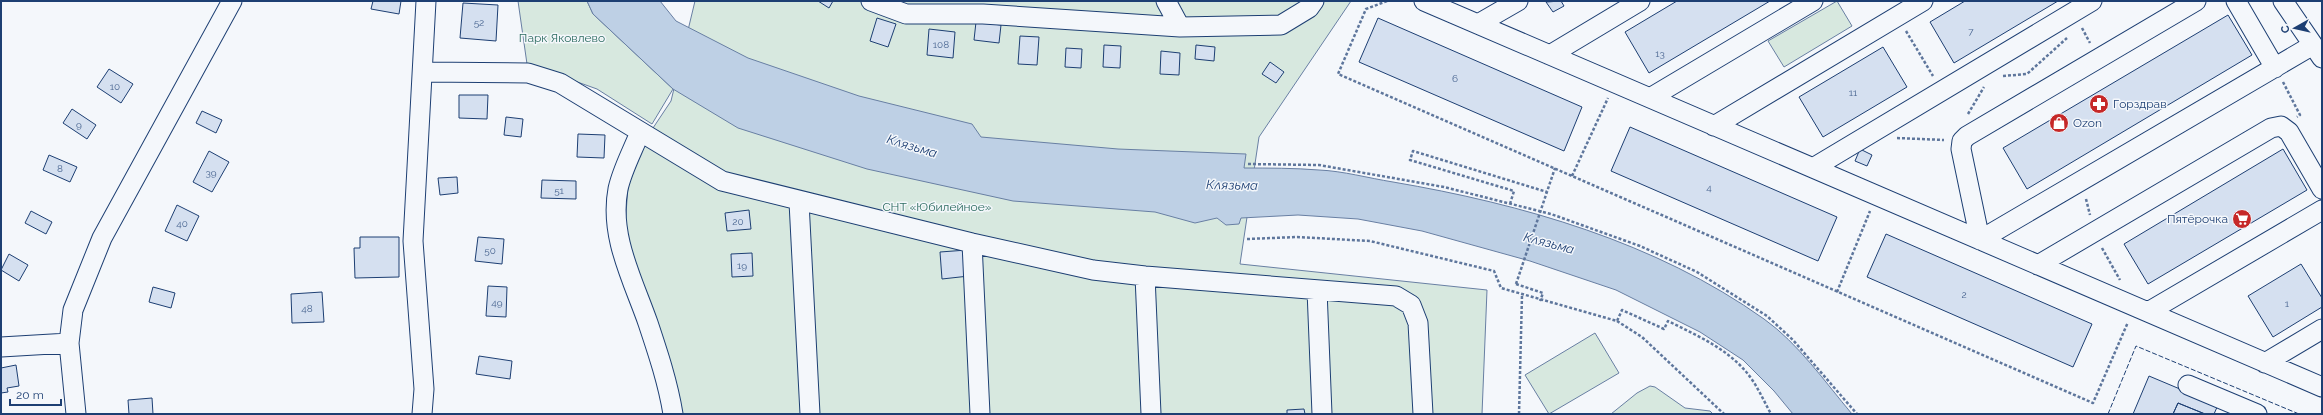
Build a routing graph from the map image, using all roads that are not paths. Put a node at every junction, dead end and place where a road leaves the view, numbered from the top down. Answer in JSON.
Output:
{"nodes":[{"id":1,"x":232,"y":1,"type":"edge"},
{"id":2,"x":426,"y":1,"type":"edge"},
{"id":3,"x":871,"y":1,"type":"edge"},
{"id":4,"x":1166,"y":1,"type":"edge"},
{"id":5,"x":1314,"y":1,"type":"edge"},
{"id":6,"x":1424,"y":1,"type":"edge"},
{"id":7,"x":1518,"y":1,"type":"edge"},
{"id":8,"x":1640,"y":1,"type":"edge"},
{"id":9,"x":1813,"y":1,"type":"edge"},
{"id":10,"x":1923,"y":1,"type":"edge"},
{"id":11,"x":2092,"y":1,"type":"edge"},
{"id":12,"x":2196,"y":1,"type":"edge"},
{"id":13,"x":2236,"y":1,"type":"edge"},
{"id":14,"x":2283,"y":1,"type":"edge"},
{"id":15,"x":980,"y":8,"type":"edge"},
{"id":16,"x":1478,"y":24,"type":"junction"},
{"id":17,"x":1180,"y":26,"type":"junction"},
{"id":18,"x":2317,"y":52,"type":"edge"},
{"id":19,"x":1550,"y":55,"type":"junction"},
{"id":20,"x":2275,"y":68,"type":"junction"},
{"id":21,"x":423,"y":72,"type":"junction"},
{"id":22,"x":1650,"y":98,"type":"junction"},
{"id":23,"x":1714,"y":126,"type":"junction"},
{"id":24,"x":640,"y":132,"type":"junction"},
{"id":25,"x":1813,"y":168,"type":"junction"},
{"id":26,"x":2322,"y":189,"type":"edge"},
{"id":27,"x":799,"y":202,"type":"junction"},
{"id":28,"x":2322,"y":210,"type":"edge"},
{"id":29,"x":1980,"y":240,"type":"junction"},
{"id":30,"x":972,"y":243,"type":"junction"},
{"id":31,"x":2038,"y":265,"type":"junction"},
{"id":32,"x":1145,"y":276,"type":"junction"},
{"id":33,"x":1317,"y":290,"type":"junction"},
{"id":34,"x":2141,"y":310,"type":"junction"},
{"id":35,"x":2322,"y":329,"type":"edge"},
{"id":36,"x":69,"y":343,"type":"junction"},
{"id":37,"x":1,"y":346,"type":"edge"},
{"id":38,"x":2265,"y":363,"type":"junction"},
{"id":39,"x":2188,"y":385,"type":"dead end"},
{"id":40,"x":2322,"y":387,"type":"edge"},
{"id":41,"x":76,"y":414,"type":"edge"},
{"id":42,"x":422,"y":414,"type":"edge"},
{"id":43,"x":673,"y":414,"type":"edge"},
{"id":44,"x":810,"y":414,"type":"edge"},
{"id":45,"x":980,"y":414,"type":"edge"},
{"id":46,"x":1151,"y":414,"type":"edge"},
{"id":47,"x":1322,"y":414,"type":"edge"},
{"id":48,"x":1423,"y":414,"type":"edge"},
{"id":49,"x":2257,"y":414,"type":"edge"}],
"edges":[{"from":1,"to":36,"type":"street"},
{"from":2,"to":21,"type":"street"},
{"from":3,"to":15,"type":"street"},
{"from":4,"to":17,"type":"street"},
{"from":5,"to":17,"type":"street"},
{"from":6,"to":16,"type":"street"},
{"from":7,"to":16,"type":"street"},
{"from":8,"to":19,"type":"street"},
{"from":9,"to":22,"type":"street"},
{"from":10,"to":23,"type":"street"},
{"from":11,"to":25,"type":"street"},
{"from":12,"to":29,"type":"street"},
{"from":13,"to":20,"type":"street"},
{"from":14,"to":18,"type":"street"},
{"from":15,"to":17,"type":"street"},
{"from":16,"to":19,"type":"street"},
{"from":18,"to":20,"type":"street"},
{"from":19,"to":22,"type":"street"},
{"from":20,"to":29,"type":"street"},
{"from":21,"to":24,"type":"street"},
{"from":21,"to":42,"type":"street"},
{"from":22,"to":23,"type":"street"},
{"from":23,"to":25,"type":"street"},
{"from":24,"to":27,"type":"street"},
{"from":24,"to":43,"type":"street"},
{"from":25,"to":29,"type":"street"},
{"from":26,"to":31,"type":"street"},
{"from":27,"to":30,"type":"street"},
{"from":27,"to":44,"type":"street"},
{"from":28,"to":34,"type":"street"},
{"from":29,"to":31,"type":"street"},
{"from":30,"to":32,"type":"street"},
{"from":30,"to":45,"type":"street"},
{"from":31,"to":34,"type":"street"},
{"from":32,"to":33,"type":"street"},
{"from":32,"to":46,"type":"street"},
{"from":33,"to":47,"type":"street"},
{"from":33,"to":48,"type":"street"},
{"from":34,"to":38,"type":"street"},
{"from":35,"to":38,"type":"street"},
{"from":36,"to":37,"type":"street"},
{"from":36,"to":41,"type":"street"},
{"from":38,"to":40,"type":"street"},
{"from":39,"to":49,"type":"street"}]}
